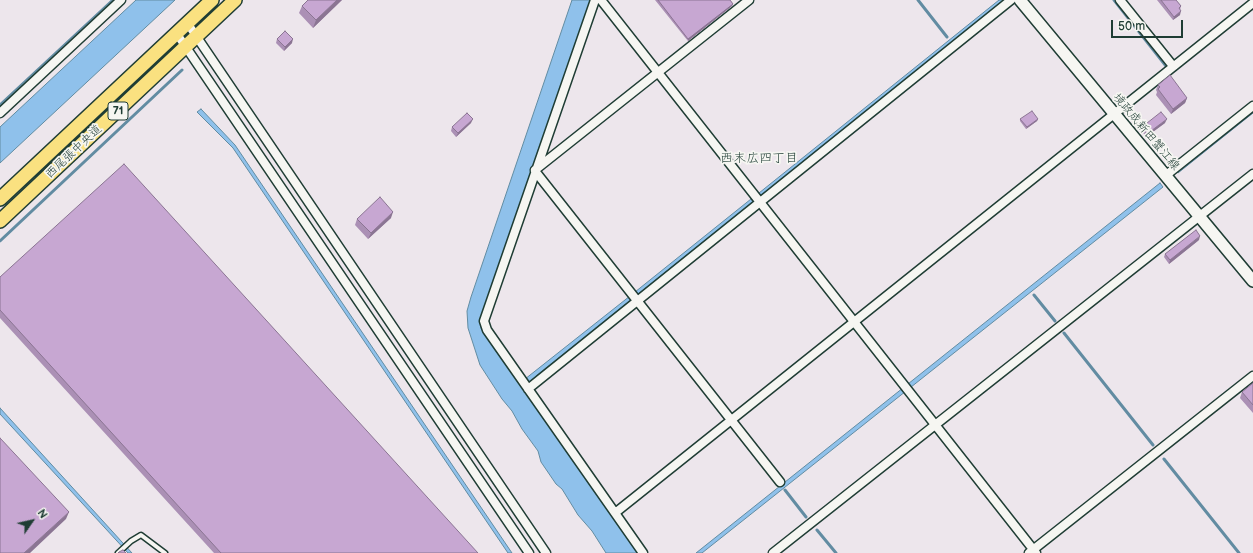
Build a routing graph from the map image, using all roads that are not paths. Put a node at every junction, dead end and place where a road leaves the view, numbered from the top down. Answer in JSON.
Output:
{"nodes":[{"id":1,"x":121,"y":0,"type":"edge"},
{"id":2,"x":212,"y":0,"type":"edge"},
{"id":3,"x":235,"y":0,"type":"edge"},
{"id":4,"x":595,"y":0,"type":"edge"},
{"id":5,"x":601,"y":0,"type":"edge"},
{"id":6,"x":749,"y":0,"type":"edge"},
{"id":7,"x":1011,"y":0,"type":"edge"},
{"id":8,"x":1020,"y":0,"type":"edge"},
{"id":9,"x":1120,"y":0,"type":"edge"},
{"id":10,"x":738,"y":3,"type":"edge"},
{"id":11,"x":1253,"y":3,"type":"edge"},
{"id":12,"x":188,"y":24,"type":"junction"},
{"id":13,"x":178,"y":34,"type":"junction"},
{"id":14,"x":197,"y":37,"type":"junction"},
{"id":15,"x":186,"y":46,"type":"junction"},
{"id":16,"x":1173,"y":66,"type":"junction"},
{"id":17,"x":657,"y":73,"type":"junction"},
{"id":18,"x":1253,"y":106,"type":"edge"},
{"id":19,"x":0,"y":113,"type":"edge"},
{"id":20,"x":1115,"y":114,"type":"junction"},
{"id":21,"x":535,"y":171,"type":"junction"},
{"id":22,"x":1253,"y":174,"type":"edge"},
{"id":23,"x":1165,"y":176,"type":"junction"},
{"id":24,"x":0,"y":199,"type":"edge"},
{"id":25,"x":760,"y":202,"type":"junction"},
{"id":26,"x":1199,"y":216,"type":"junction"},
{"id":27,"x":0,"y":221,"type":"edge"},
{"id":28,"x":1253,"y":281,"type":"edge"},
{"id":29,"x":638,"y":301,"type":"junction"},
{"id":30,"x":854,"y":322,"type":"junction"},
{"id":31,"x":1253,"y":376,"type":"edge"},
{"id":32,"x":525,"y":386,"type":"junction"},
{"id":33,"x":731,"y":420,"type":"junction"},
{"id":34,"x":934,"y":425,"type":"junction"},
{"id":35,"x":780,"y":482,"type":"dead end"},
{"id":36,"x":615,"y":513,"type":"junction"},
{"id":37,"x":1033,"y":552,"type":"edge"},
{"id":38,"x":118,"y":553,"type":"edge"},
{"id":39,"x":165,"y":553,"type":"edge"},
{"id":40,"x":529,"y":553,"type":"edge"},
{"id":41,"x":546,"y":553,"type":"edge"},
{"id":42,"x":643,"y":553,"type":"edge"},
{"id":43,"x":773,"y":553,"type":"edge"}],
"edges":[{"from":1,"to":19,"type":"street"},
{"from":2,"to":12,"type":"main road","name":"西尾張中央道","number":"71"},
{"from":3,"to":14,"type":"main road","name":"西尾張中央道","number":"71"},
{"from":4,"to":21,"type":"street"},
{"from":5,"to":17,"type":"street"},
{"from":6,"to":10,"type":"street"},
{"from":7,"to":25,"type":"street"},
{"from":8,"to":20,"type":"main road","name":"境政成新田蟹江線"},
{"from":9,"to":16,"type":"street"},
{"from":10,"to":17,"type":"street"},
{"from":11,"to":16,"type":"street"},
{"from":12,"to":13,"type":"main road","name":"西尾張中央道","number":"71"},
{"from":12,"to":14,"type":"street"},
{"from":13,"to":15,"type":"street"},
{"from":13,"to":24,"type":"main road","name":"西尾張中央道","number":"71"},
{"from":14,"to":15,"type":"main road","name":"西尾張中央道","number":"71"},
{"from":14,"to":41,"type":"street"},
{"from":15,"to":27,"type":"main road","name":"西尾張中央道","number":"71"},
{"from":15,"to":40,"type":"street"},
{"from":16,"to":20,"type":"street"},
{"from":17,"to":21,"type":"street"},
{"from":17,"to":25,"type":"street"},
{"from":18,"to":23,"type":"street"},
{"from":20,"to":23,"type":"main road","name":"境政成新田蟹江線"},
{"from":20,"to":30,"type":"street"},
{"from":21,"to":29,"type":"street"},
{"from":21,"to":32,"type":"street"},
{"from":22,"to":26,"type":"street"},
{"from":23,"to":26,"type":"main road","name":"境政成新田蟹江線"},
{"from":25,"to":29,"type":"street"},
{"from":25,"to":30,"type":"street"},
{"from":26,"to":28,"type":"main road","name":"境政成新田蟹江線"},
{"from":26,"to":34,"type":"street"},
{"from":29,"to":32,"type":"street"},
{"from":29,"to":33,"type":"street"},
{"from":30,"to":33,"type":"street"},
{"from":30,"to":34,"type":"street"},
{"from":31,"to":37,"type":"street"},
{"from":32,"to":36,"type":"street"},
{"from":33,"to":35,"type":"street"},
{"from":33,"to":36,"type":"street"},
{"from":34,"to":37,"type":"street"},
{"from":34,"to":43,"type":"street"},
{"from":36,"to":42,"type":"street"},
{"from":38,"to":39,"type":"lane"}]}
